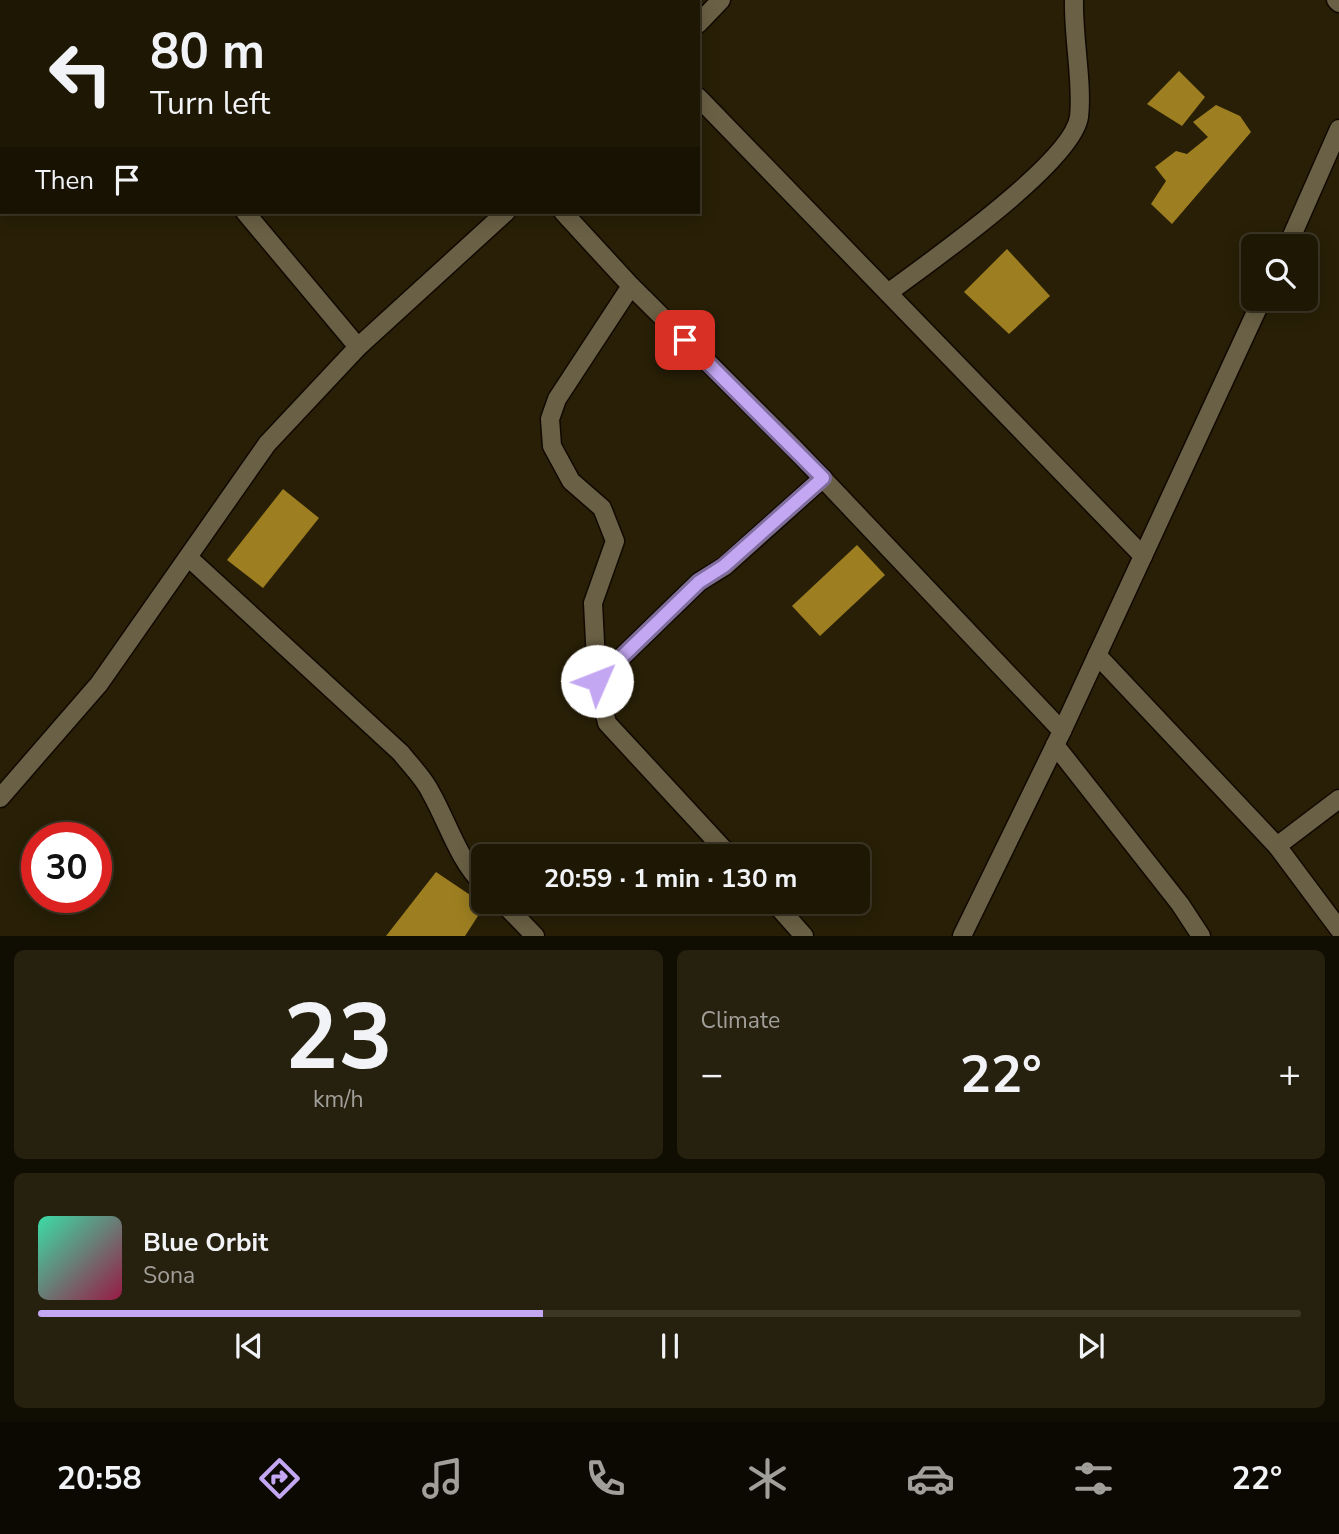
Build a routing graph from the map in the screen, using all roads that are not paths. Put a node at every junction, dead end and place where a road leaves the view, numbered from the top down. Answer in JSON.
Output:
{"nodes":[{"id":1,"x":721,"y":0,"type":"edge"},
{"id":2,"x":1074,"y":0,"type":"edge"},
{"id":3,"x":700,"y":22,"type":"edge"},
{"id":4,"x":700,"y":99,"type":"edge"},
{"id":5,"x":1339,"y":129,"type":"edge"},
{"id":6,"x":247,"y":214,"type":"edge"},
{"id":7,"x":504,"y":214,"type":"edge"},
{"id":8,"x":565,"y":214,"type":"edge"},
{"id":9,"x":1293,"y":234,"type":"edge"},
{"id":10,"x":631,"y":286,"type":"junction"},
{"id":11,"x":888,"y":293,"type":"junction"},
{"id":12,"x":1256,"y":311,"type":"edge"},
{"id":13,"x":358,"y":347,"type":"junction"},
{"id":14,"x":823,"y":478,"type":"junction"},
{"id":15,"x":1143,"y":556,"type":"junction"},
{"id":16,"x":188,"y":557,"type":"junction"},
{"id":17,"x":1097,"y":655,"type":"junction"},
{"id":18,"x":597,"y":681,"type":"junction"},
{"id":19,"x":1058,"y":738,"type":"junction"},
{"id":20,"x":0,"y":798,"type":"edge"},
{"id":21,"x":1339,"y":799,"type":"edge"},
{"id":22,"x":719,"y":844,"type":"edge"},
{"id":23,"x":1277,"y":846,"type":"junction"},
{"id":24,"x":471,"y":871,"type":"edge"},
{"id":25,"x":514,"y":914,"type":"edge"},
{"id":26,"x":785,"y":914,"type":"edge"},
{"id":27,"x":1339,"y":929,"type":"edge"},
{"id":28,"x":536,"y":936,"type":"edge"},
{"id":29,"x":804,"y":936,"type":"edge"},
{"id":30,"x":962,"y":936,"type":"edge"},
{"id":31,"x":1201,"y":936,"type":"edge"}],
"edges":[{"from":1,"to":3,"type":"street"},
{"from":2,"to":11,"type":"street"},
{"from":4,"to":11,"type":"street"},
{"from":5,"to":9,"type":"street"},
{"from":6,"to":13,"type":"street"},
{"from":7,"to":13,"type":"street"},
{"from":8,"to":10,"type":"street"},
{"from":10,"to":14,"type":"street"},
{"from":10,"to":18,"type":"street"},
{"from":11,"to":15,"type":"street"},
{"from":12,"to":15,"type":"street"},
{"from":13,"to":16,"type":"street"},
{"from":14,"to":18,"type":"street"},
{"from":14,"to":19,"type":"street"},
{"from":15,"to":17,"type":"street"},
{"from":16,"to":20,"type":"street"},
{"from":16,"to":24,"type":"street"},
{"from":17,"to":19,"type":"street"},
{"from":17,"to":23,"type":"street"},
{"from":18,"to":22,"type":"street"},
{"from":19,"to":30,"type":"street"},
{"from":19,"to":31,"type":"street"},
{"from":21,"to":23,"type":"street"},
{"from":23,"to":27,"type":"street"},
{"from":25,"to":28,"type":"street"},
{"from":26,"to":29,"type":"street"}]}
